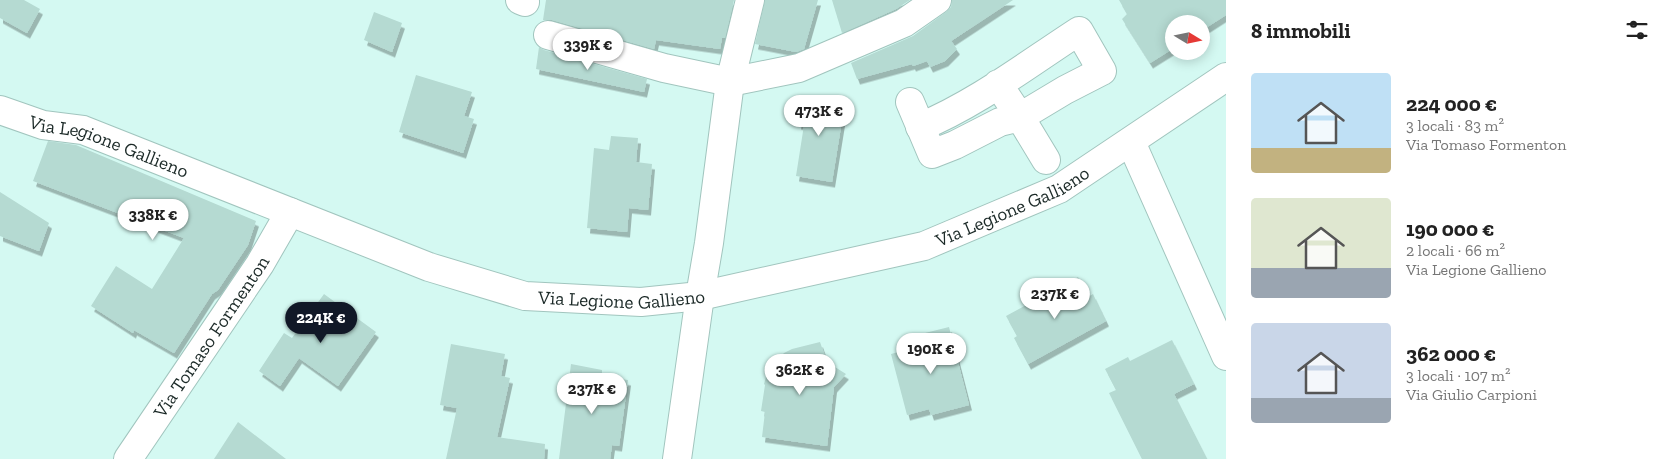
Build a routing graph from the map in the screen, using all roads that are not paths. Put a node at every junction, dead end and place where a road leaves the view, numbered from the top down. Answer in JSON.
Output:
{"nodes":[{"id":1,"x":750,"y":0,"type":"edge"},
{"id":2,"x":937,"y":0,"type":"edge"},
{"id":3,"x":548,"y":35,"type":"dead end"},
{"id":4,"x":1226,"y":77,"type":"edge"},
{"id":5,"x":730,"y":82,"type":"junction"},
{"id":6,"x":998,"y":84,"type":"junction"},
{"id":7,"x":910,"y":102,"type":"dead end"},
{"id":8,"x":0,"y":110,"type":"edge"},
{"id":9,"x":1020,"y":117,"type":"junction"},
{"id":10,"x":920,"y":127,"type":"junction"},
{"id":11,"x":1131,"y":142,"type":"junction"},
{"id":12,"x":1046,"y":160,"type":"dead end"},
{"id":13,"x":290,"y":212,"type":"junction"},
{"id":14,"x":700,"y":296,"type":"junction"},
{"id":15,"x":1226,"y":356,"type":"edge"},
{"id":16,"x":128,"y":459,"type":"edge"},
{"id":17,"x":677,"y":459,"type":"edge"}],
"edges":[{"from":1,"to":5,"type":"street"},
{"from":2,"to":5,"type":"street"},
{"from":3,"to":5,"type":"street"},
{"from":4,"to":11,"type":"street","name":"Via Legione Gallieno"},
{"from":5,"to":14,"type":"street"},
{"from":6,"to":9,"type":"street"},
{"from":6,"to":9,"type":"street"},
{"from":6,"to":10,"type":"street"},
{"from":7,"to":10,"type":"street"},
{"from":8,"to":13,"type":"street","name":"Via Legione Gallieno"},
{"from":9,"to":10,"type":"street"},
{"from":9,"to":12,"type":"street"},
{"from":11,"to":14,"type":"street","name":"Via Legione Gallieno"},
{"from":11,"to":15,"type":"street"},
{"from":13,"to":14,"type":"street","name":"Via Legione Gallieno"},
{"from":13,"to":16,"type":"street","name":"Via Tomaso Formenton"},
{"from":14,"to":17,"type":"street"}]}
